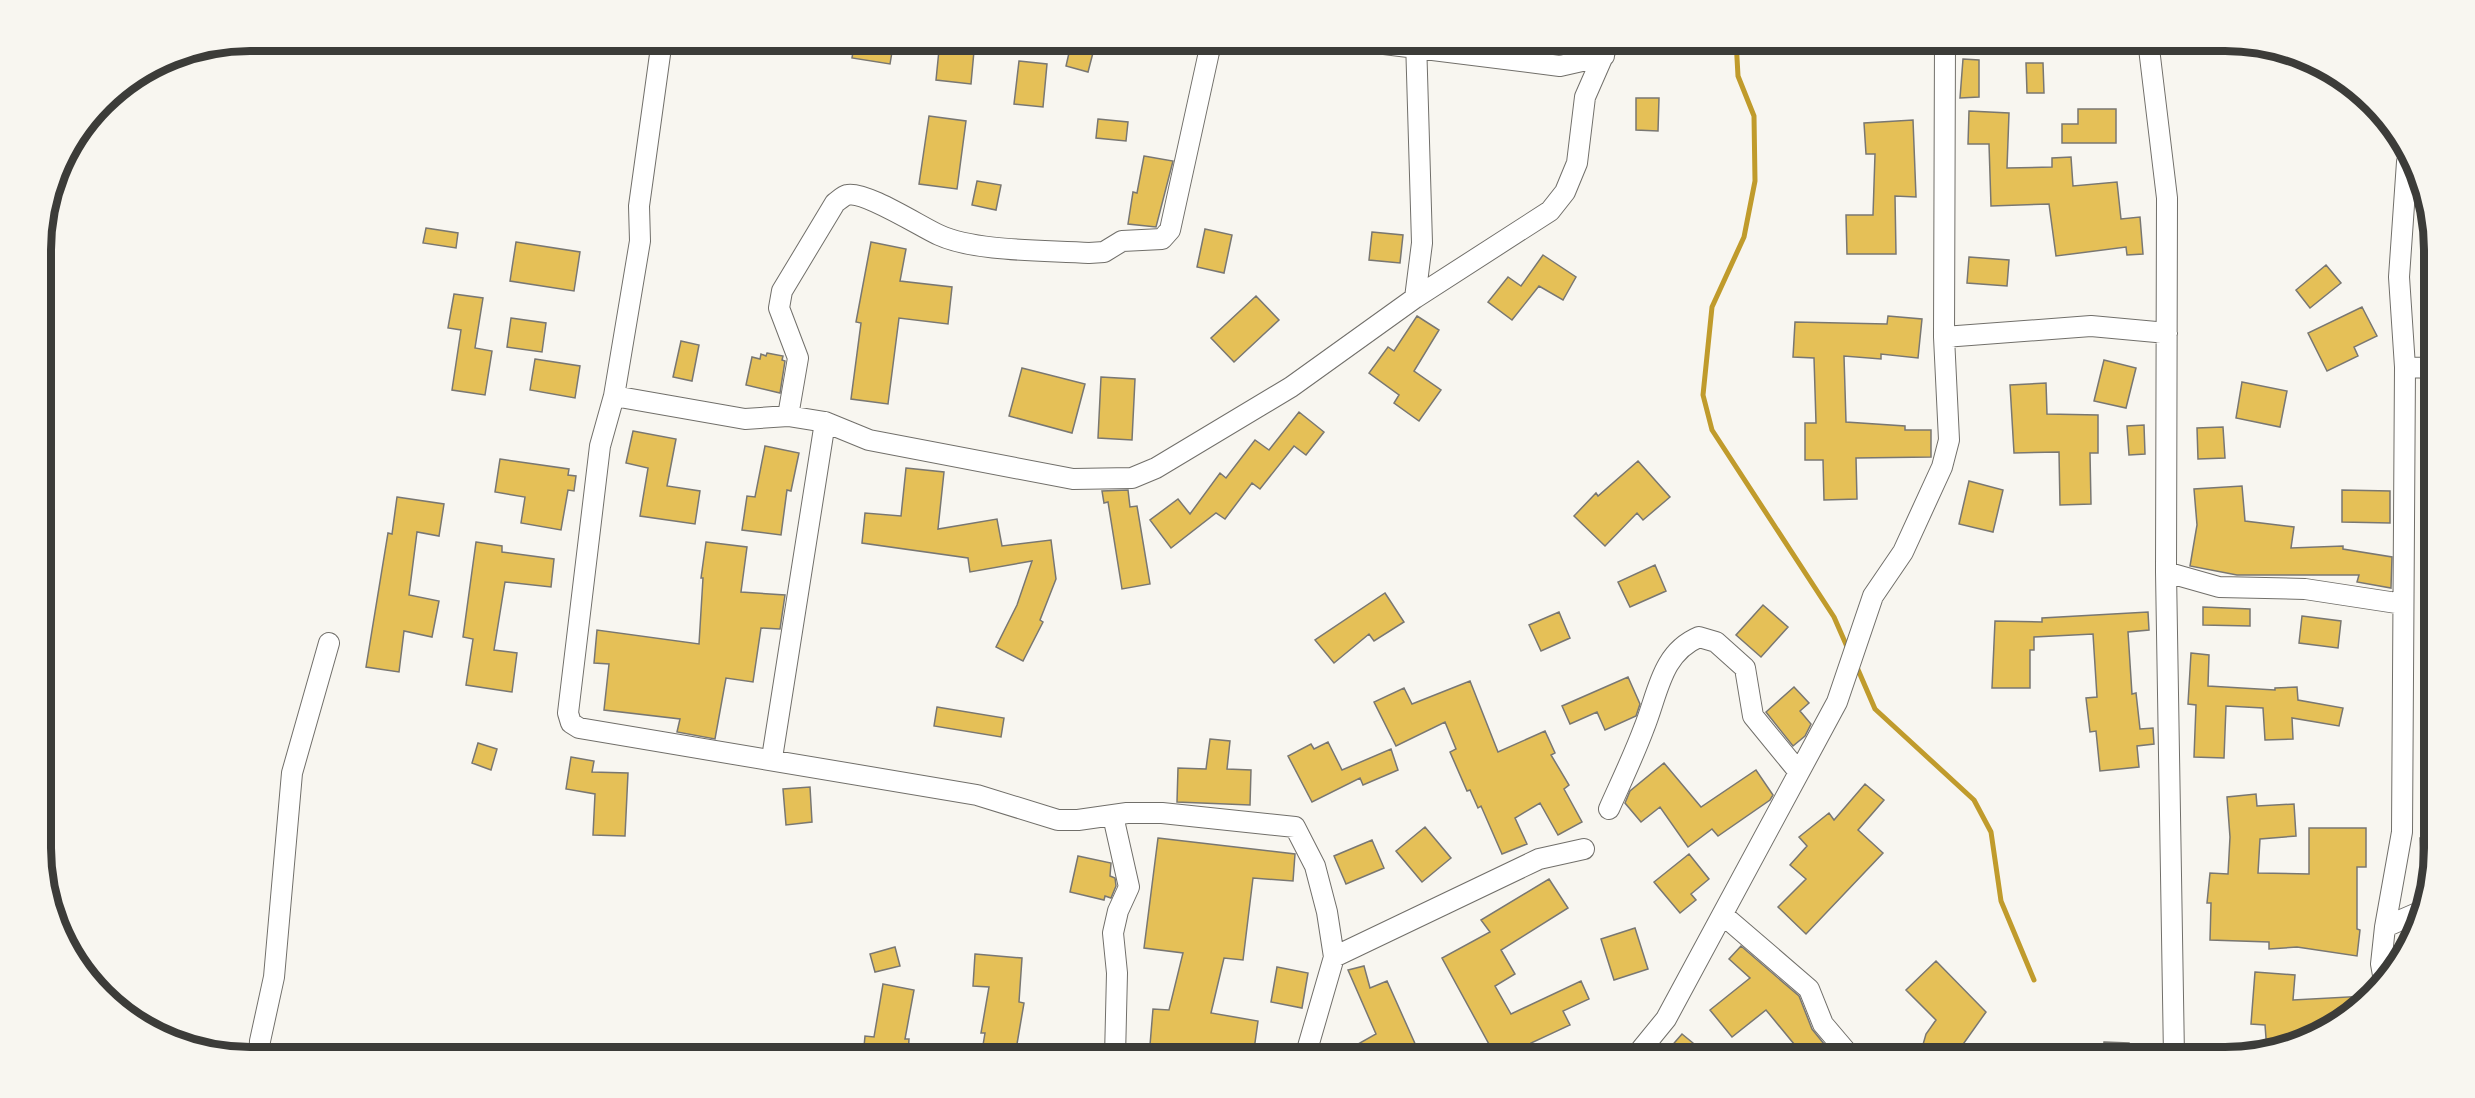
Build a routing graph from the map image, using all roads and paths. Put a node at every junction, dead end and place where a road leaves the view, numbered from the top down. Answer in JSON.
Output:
{"nodes":[{"id":1,"x":660,"y":51,"type":"edge"},
{"id":2,"x":1210,"y":51,"type":"edge"},
{"id":3,"x":1417,"y":51,"type":"edge"},
{"id":4,"x":1453,"y":51,"type":"edge"},
{"id":5,"x":1599,"y":51,"type":"edge"},
{"id":6,"x":1606,"y":51,"type":"edge"},
{"id":7,"x":1945,"y":51,"type":"edge"},
{"id":8,"x":2149,"y":51,"type":"edge"},
{"id":9,"x":2406,"y":169,"type":"edge"},
{"id":10,"x":1415,"y":298,"type":"junction"},
{"id":11,"x":2167,"y":333,"type":"junction"},
{"id":12,"x":1944,"y":337,"type":"junction"},
{"id":13,"x":2405,"y":367,"type":"junction"},
{"id":14,"x":2424,"y":368,"type":"edge"},
{"id":15,"x":614,"y":396,"type":"junction"},
{"id":16,"x":788,"y":416,"type":"junction"},
{"id":17,"x":825,"y":422,"type":"junction"},
{"id":18,"x":2166,"y":572,"type":"junction"},
{"id":19,"x":2403,"y":604,"type":"junction"},
{"id":20,"x":329,"y":643,"type":"dead end"},
{"id":21,"x":772,"y":758,"type":"junction"},
{"id":22,"x":1798,"y":771,"type":"junction"},
{"id":23,"x":1609,"y":809,"type":"dead end"},
{"id":24,"x":1113,"y":816,"type":"junction"},
{"id":25,"x":1584,"y":849,"type":"dead end"},
{"id":26,"x":1723,"y":915,"type":"junction"},
{"id":27,"x":2412,"y":915,"type":"edge"},
{"id":28,"x":2385,"y":927,"type":"junction"},
{"id":29,"x":1334,"y":957,"type":"junction"},
{"id":30,"x":2382,"y":970,"type":"edge"},
{"id":31,"x":260,"y":1047,"type":"edge"},
{"id":32,"x":1115,"y":1047,"type":"edge"},
{"id":33,"x":1308,"y":1047,"type":"edge"},
{"id":34,"x":1643,"y":1047,"type":"edge"},
{"id":35,"x":1843,"y":1047,"type":"edge"},
{"id":36,"x":2174,"y":1047,"type":"edge"}],
"edges":[{"from":1,"to":15,"type":"street"},
{"from":2,"to":16,"type":"street"},
{"from":3,"to":10,"type":"street"},
{"from":4,"to":5,"type":"street"},
{"from":6,"to":10,"type":"street"},
{"from":7,"to":12,"type":"street"},
{"from":8,"to":11,"type":"street"},
{"from":9,"to":13,"type":"street"},
{"from":10,"to":17,"type":"street"},
{"from":11,"to":12,"type":"street"},
{"from":11,"to":18,"type":"street"},
{"from":12,"to":22,"type":"street"},
{"from":13,"to":14,"type":"street"},
{"from":13,"to":19,"type":"street"},
{"from":15,"to":16,"type":"street"},
{"from":15,"to":21,"type":"street"},
{"from":16,"to":17,"type":"street"},
{"from":17,"to":21,"type":"street"},
{"from":18,"to":19,"type":"street"},
{"from":18,"to":36,"type":"street"},
{"from":19,"to":28,"type":"street"},
{"from":20,"to":31,"type":"street"},
{"from":21,"to":24,"type":"street"},
{"from":22,"to":23,"type":"street"},
{"from":22,"to":26,"type":"street"},
{"from":24,"to":29,"type":"street"},
{"from":24,"to":32,"type":"street"},
{"from":25,"to":29,"type":"street"},
{"from":26,"to":34,"type":"street"},
{"from":26,"to":35,"type":"street"},
{"from":27,"to":28,"type":"street"},
{"from":28,"to":30,"type":"street"},
{"from":29,"to":33,"type":"street"}]}
